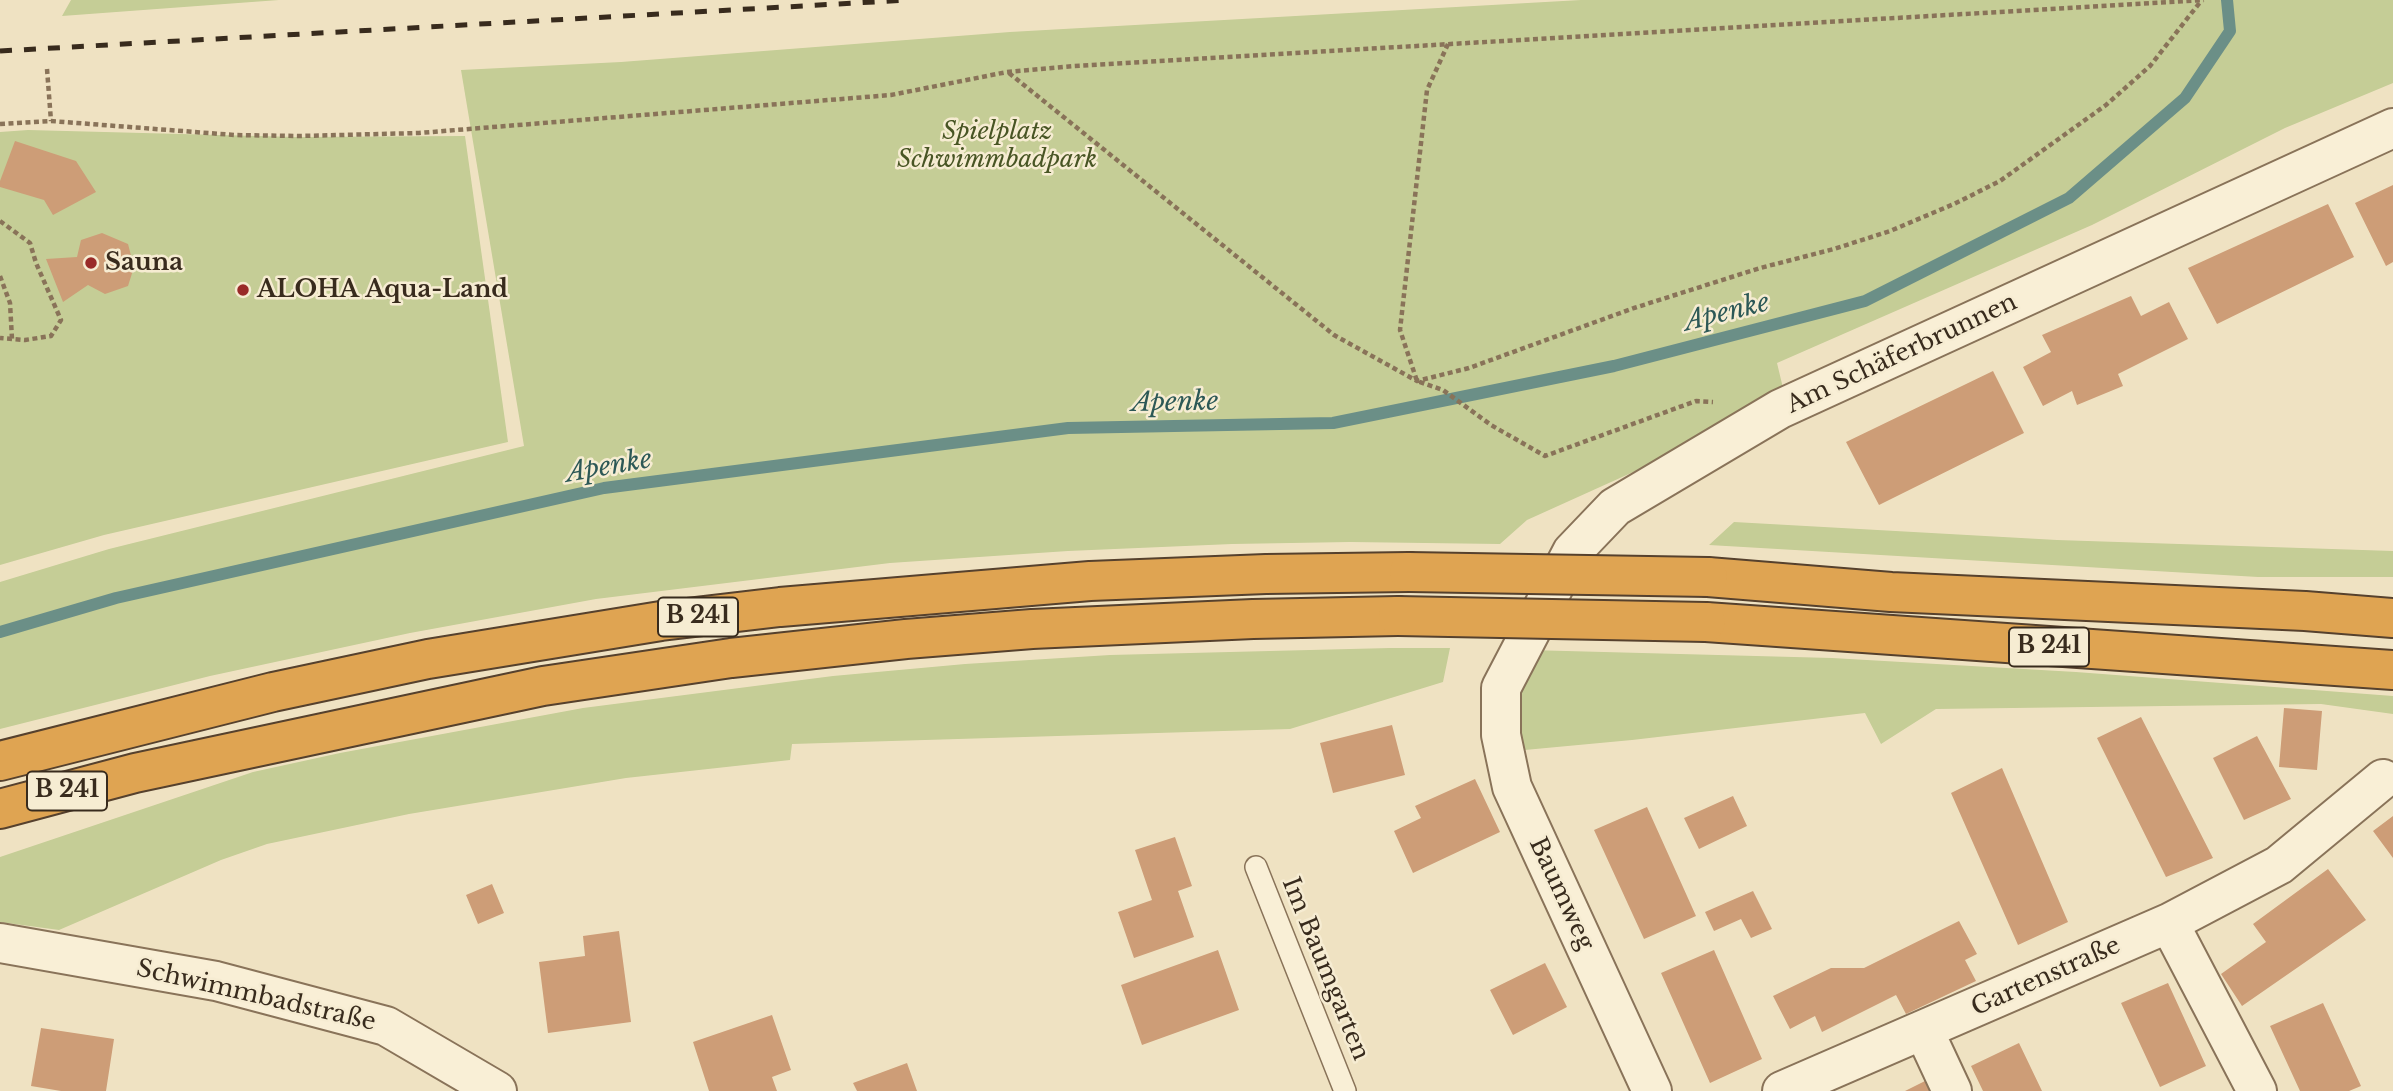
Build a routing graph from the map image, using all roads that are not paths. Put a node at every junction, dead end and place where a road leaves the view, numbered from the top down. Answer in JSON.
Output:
{"nodes":[{"id":1,"x":2393,"y":128,"type":"edge"},
{"id":2,"x":2393,"y":618,"type":"edge"},
{"id":3,"x":2393,"y":670,"type":"edge"},
{"id":4,"x":1501,"y":688,"type":"joint"},
{"id":5,"x":0,"y":761,"type":"edge"},
{"id":6,"x":2383,"y":779,"type":"dead end"},
{"id":7,"x":0,"y":809,"type":"edge"},
{"id":8,"x":1256,"y":867,"type":"dead end"},
{"id":9,"x":2169,"y":923,"type":"junction"},
{"id":10,"x":0,"y":943,"type":"edge"},
{"id":11,"x":1924,"y":1031,"type":"junction"},
{"id":12,"x":497,"y":1091,"type":"edge"},
{"id":13,"x":1345,"y":1091,"type":"edge"},
{"id":14,"x":1652,"y":1091,"type":"edge"},
{"id":15,"x":1782,"y":1091,"type":"edge"},
{"id":16,"x":1952,"y":1091,"type":"edge"},
{"id":17,"x":2257,"y":1091,"type":"edge"}],
"edges":[{"from":1,"to":4,"type":"street","name":"Am Schäferbrunnen"},
{"from":2,"to":5,"type":"highway","number":"B 241","bridge":true},
{"from":3,"to":7,"type":"highway","number":"B 241","bridge":true},
{"from":4,"to":14,"type":"street","name":"Baumweg"},
{"from":6,"to":9,"type":"street","name":"Gartenstraße"},
{"from":8,"to":13,"type":"lane","name":"Im Baumgarten"},
{"from":9,"to":11,"type":"street","name":"Gartenstraße"},
{"from":9,"to":17,"type":"street"},
{"from":10,"to":12,"type":"street","name":"Schwimmbadstraße"},
{"from":11,"to":15,"type":"street","name":"Gartenstraße"},
{"from":11,"to":16,"type":"street"}]}
